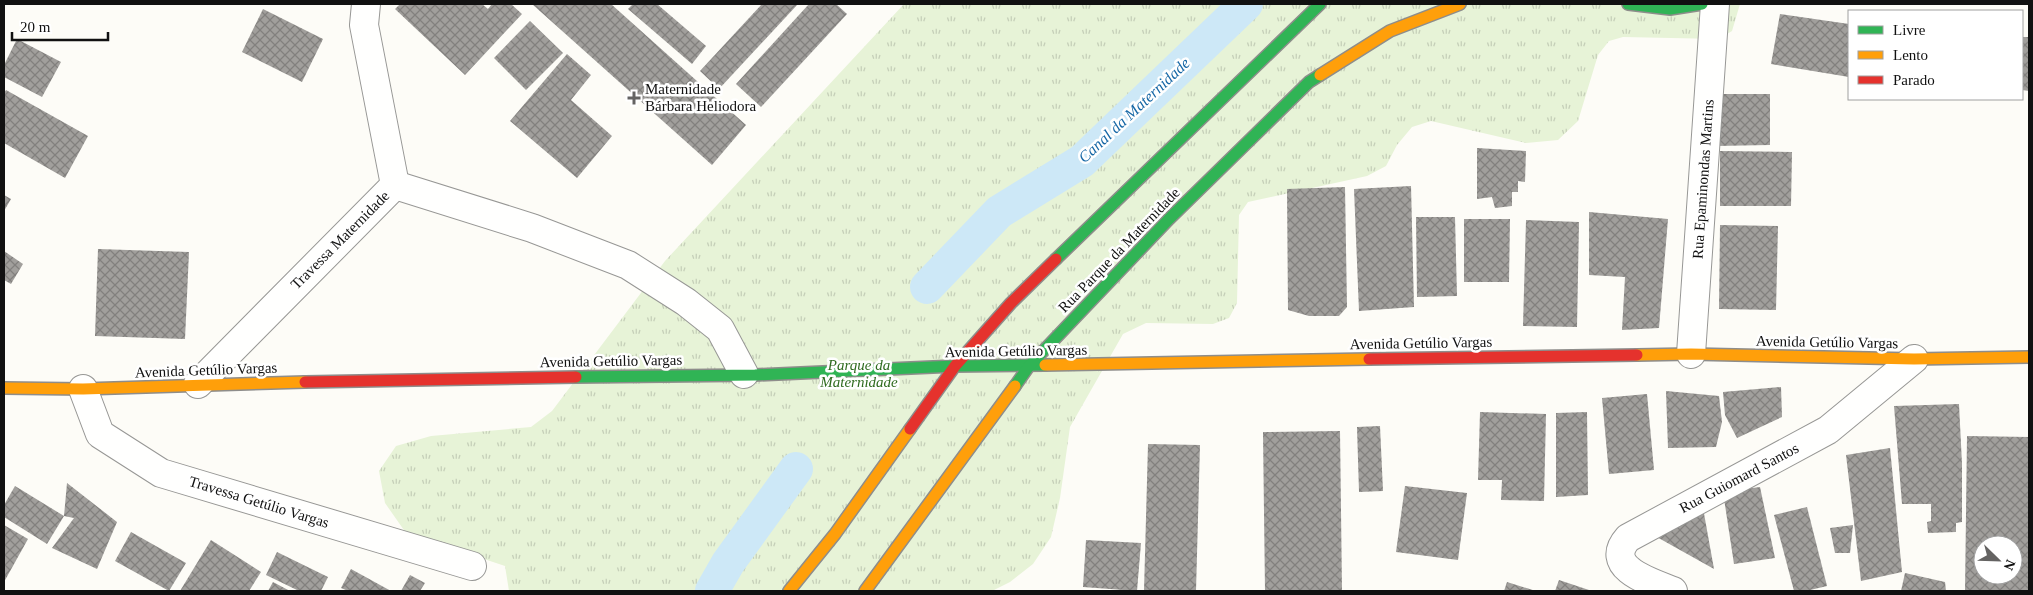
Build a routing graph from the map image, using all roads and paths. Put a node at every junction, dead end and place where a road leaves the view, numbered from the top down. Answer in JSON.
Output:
{"nodes":[{"id":1,"x":366,"y":4,"type":"edge"},
{"id":2,"x":1320,"y":4,"type":"edge"},
{"id":3,"x":1460,"y":4,"type":"edge"},
{"id":4,"x":1628,"y":4,"type":"edge"},
{"id":5,"x":1702,"y":4,"type":"edge"},
{"id":6,"x":1715,"y":4,"type":"edge"},
{"id":7,"x":395,"y":185,"type":"junction"},
{"id":8,"x":1691,"y":354,"type":"junction"},
{"id":9,"x":2029,"y":357,"type":"edge"},
{"id":10,"x":1914,"y":359,"type":"junction"},
{"id":11,"x":955,"y":366,"type":"junction"},
{"id":12,"x":1029,"y":366,"type":"junction"},
{"id":13,"x":744,"y":374,"type":"junction"},
{"id":14,"x":198,"y":384,"type":"junction"},
{"id":15,"x":4,"y":388,"type":"edge"},
{"id":16,"x":83,"y":389,"type":"junction"},
{"id":17,"x":472,"y":566,"type":"dead end"},
{"id":18,"x":789,"y":591,"type":"edge"},
{"id":19,"x":866,"y":591,"type":"edge"},
{"id":20,"x":1674,"y":591,"type":"edge"}],
"edges":[{"from":1,"to":7,"type":"street","name":"Travessa Maternidade"},
{"from":2,"to":11,"type":"street"},
{"from":3,"to":12,"type":"street","name":"Rua Parque da Maternidade"},
{"from":4,"to":5,"type":"street"},
{"from":6,"to":8,"type":"street","name":"Rua Epaminondas Martins"},
{"from":7,"to":13,"type":"street"},
{"from":7,"to":14,"type":"street","name":"Travessa Maternidade"},
{"from":8,"to":10,"type":"street","name":"Avenida Getúlio Vargas"},
{"from":8,"to":12,"type":"street","name":"Avenida Getúlio Vargas"},
{"from":9,"to":10,"type":"street","name":"Avenida Getúlio Vargas"},
{"from":10,"to":20,"type":"street","name":"Rua Guiomard Santos"},
{"from":11,"to":12,"type":"street","name":"Avenida Getúlio Vargas"},
{"from":11,"to":13,"type":"street","name":"Avenida Getúlio Vargas"},
{"from":11,"to":18,"type":"street"},
{"from":12,"to":19,"type":"street","name":"Rua Parque da Maternidade"},
{"from":13,"to":14,"type":"street","name":"Avenida Getúlio Vargas"},
{"from":14,"to":16,"type":"street","name":"Avenida Getúlio Vargas"},
{"from":15,"to":16,"type":"street","name":"Avenida Getúlio Vargas"},
{"from":16,"to":17,"type":"street","name":"Travessa Getúlio Vargas"}]}
